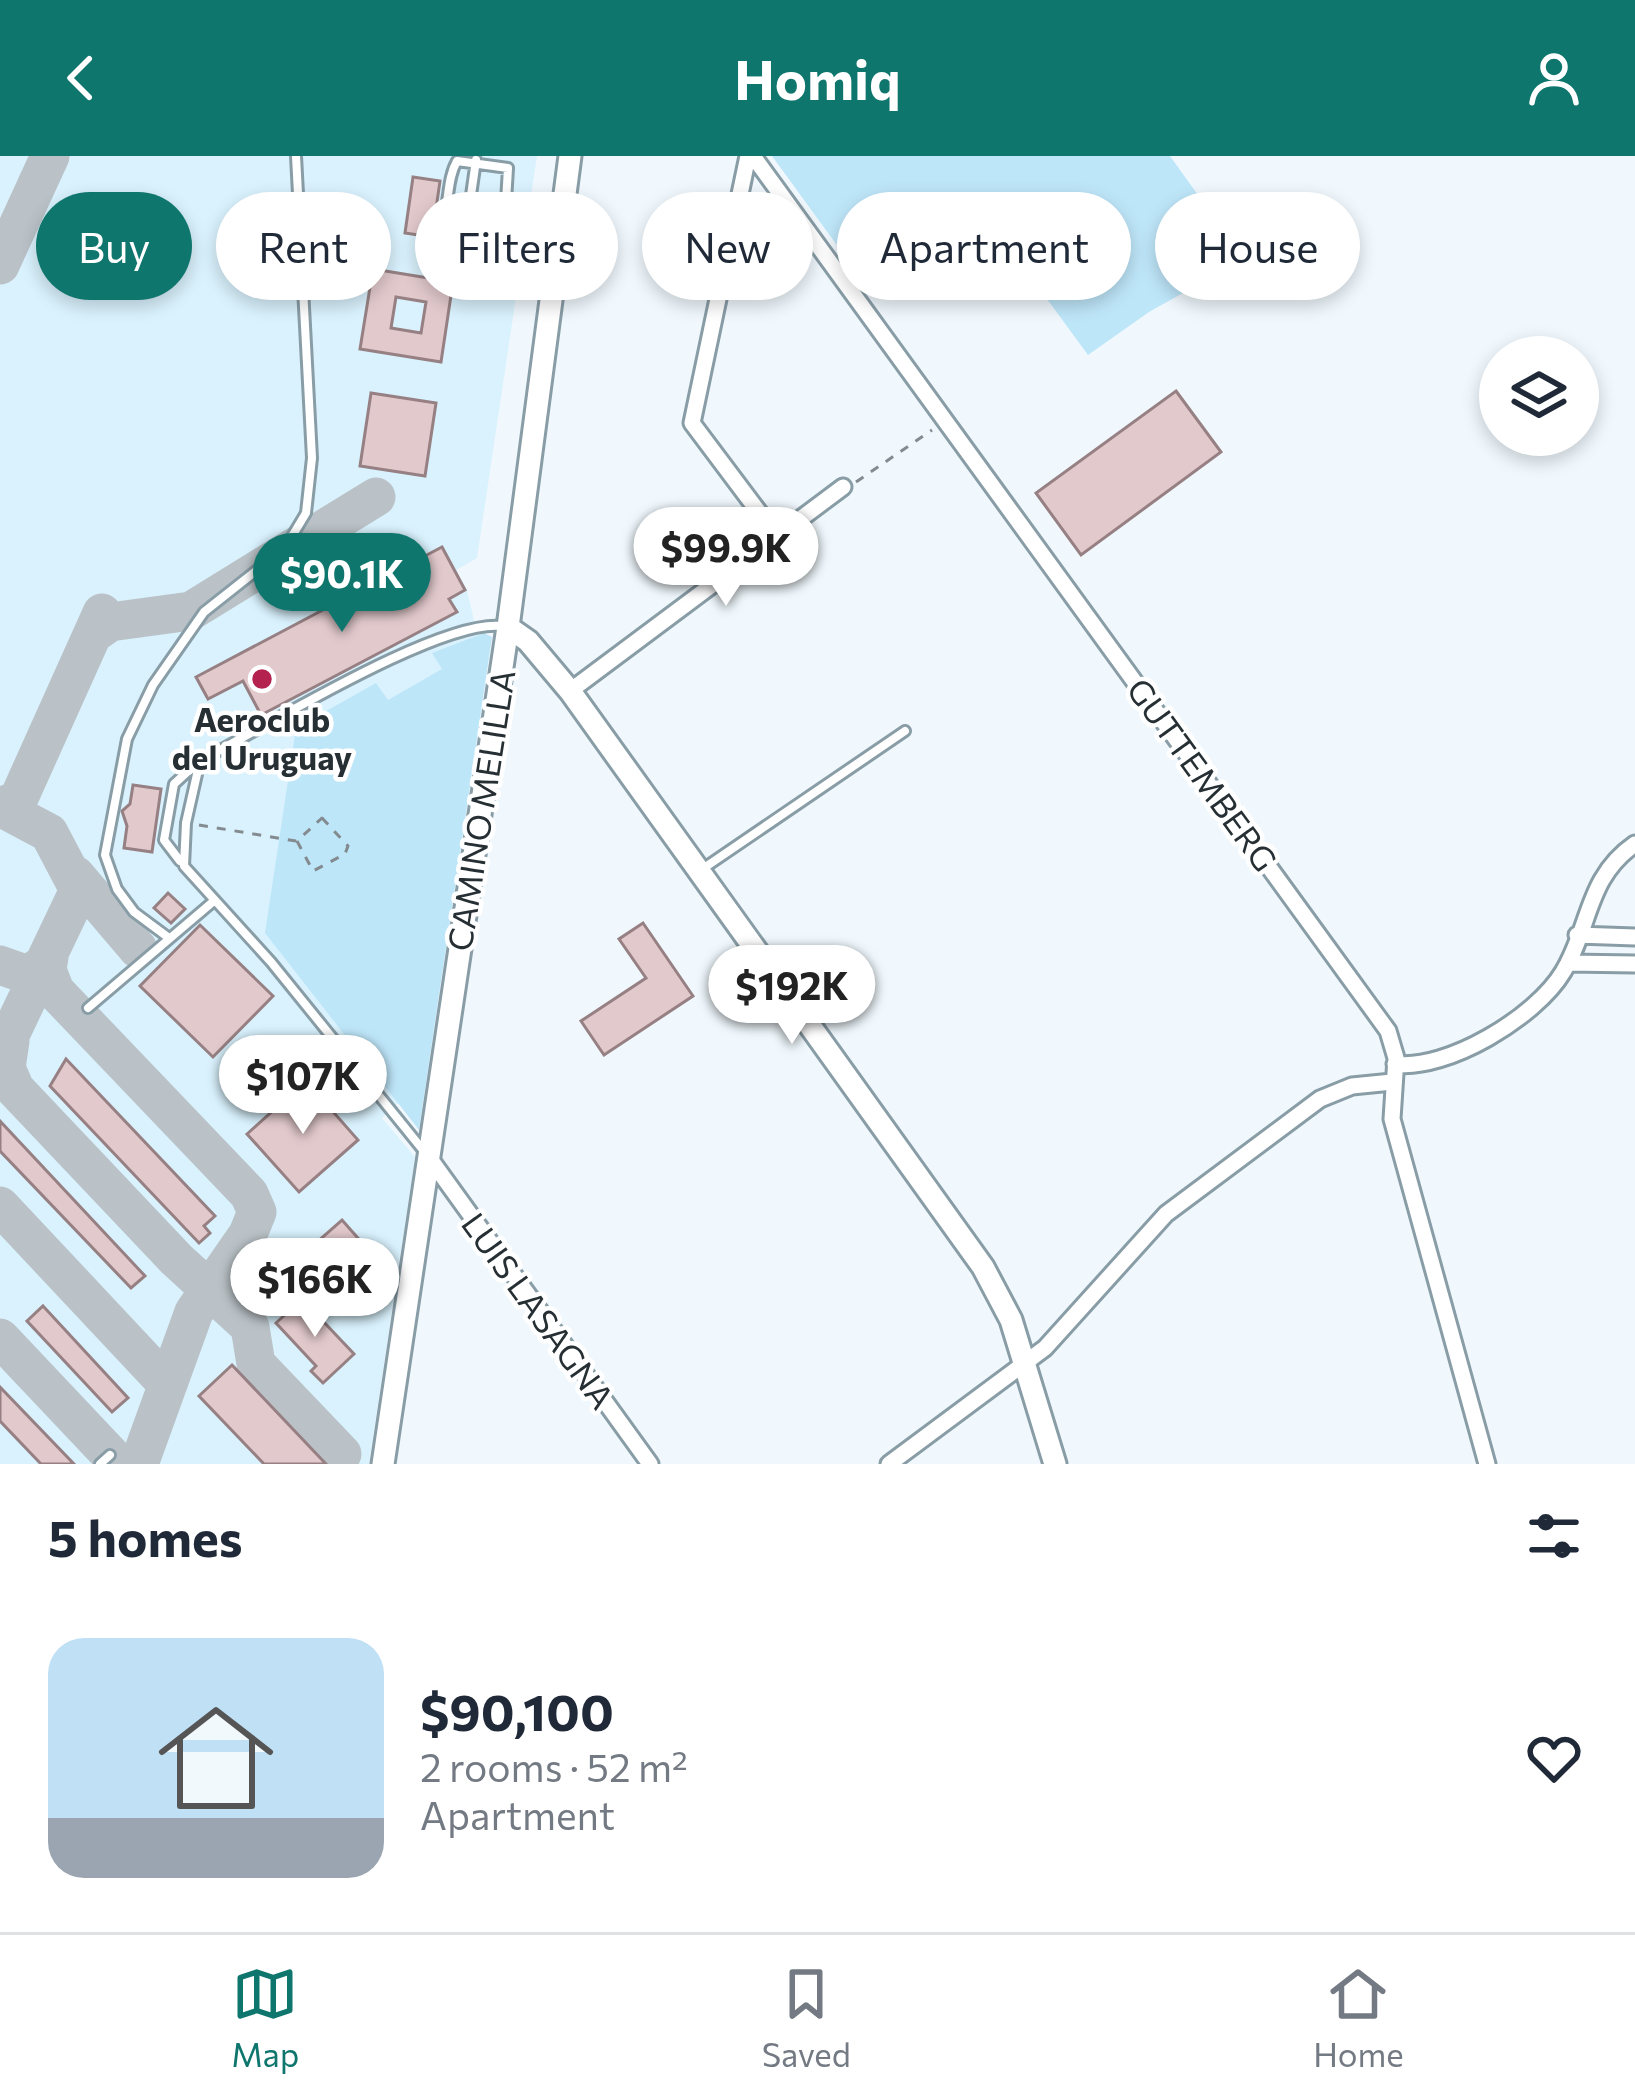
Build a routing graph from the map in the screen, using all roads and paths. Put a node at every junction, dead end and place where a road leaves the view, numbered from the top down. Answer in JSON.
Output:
{"nodes":[{"id":1,"x":296,"y":156,"type":"edge"},
{"id":2,"x":570,"y":156,"type":"edge"},
{"id":3,"x":750,"y":156,"type":"edge"},
{"id":4,"x":471,"y":158,"type":"edge"},
{"id":5,"x":448,"y":192,"type":"edge"},
{"id":6,"x":468,"y":192,"type":"edge"},
{"id":7,"x":509,"y":192,"type":"edge"},
{"id":8,"x":564,"y":192,"type":"edge"},
{"id":9,"x":547,"y":300,"type":"edge"},
{"id":10,"x":947,"y":419,"type":"junction"},
{"id":11,"x":843,"y":487,"type":"joint"},
{"id":12,"x":779,"y":539,"type":"junction"},
{"id":13,"x":508,"y":627,"type":"junction"},
{"id":14,"x":570,"y":691,"type":"junction"},
{"id":15,"x":905,"y":731,"type":"dead end"},
{"id":16,"x":200,"y":761,"type":"junction"},
{"id":17,"x":186,"y":823,"type":"junction"},
{"id":18,"x":297,"y":841,"type":"junction"},
{"id":19,"x":1635,"y":844,"type":"edge"},
{"id":20,"x":184,"y":866,"type":"junction"},
{"id":21,"x":700,"y":871,"type":"junction"},
{"id":22,"x":215,"y":900,"type":"junction"},
{"id":23,"x":1577,"y":935,"type":"junction"},
{"id":24,"x":1635,"y":937,"type":"edge"},
{"id":25,"x":169,"y":938,"type":"junction"},
{"id":26,"x":1568,"y":963,"type":"junction"},
{"id":27,"x":1635,"y":964,"type":"edge"},
{"id":28,"x":88,"y":1008,"type":"dead end"},
{"id":29,"x":1395,"y":1064,"type":"junction"},
{"id":30,"x":1392,"y":1082,"type":"junction"},
{"id":31,"x":428,"y":1156,"type":"junction"},
{"id":32,"x":1026,"y":1361,"type":"junction"},
{"id":33,"x":110,"y":1455,"type":"dead end"},
{"id":34,"x":100,"y":1464,"type":"edge"},
{"id":35,"x":383,"y":1464,"type":"edge"},
{"id":36,"x":650,"y":1464,"type":"edge"},
{"id":37,"x":890,"y":1464,"type":"edge"},
{"id":38,"x":1055,"y":1464,"type":"edge"},
{"id":39,"x":1487,"y":1464,"type":"edge"}],
"edges":[{"from":1,"to":25,"type":"lane"},
{"from":2,"to":8,"type":"street","name":"CAMINO MELILLA"},
{"from":3,"to":10,"type":"street","name":"GUTTEMBERG"},
{"from":3,"to":12,"type":"street"},
{"from":4,"to":5,"type":"lane"},
{"from":4,"to":6,"type":"lane"},
{"from":4,"to":7,"type":"lane"},
{"from":9,"to":13,"type":"street","name":"CAMINO MELILLA"},
{"from":10,"to":11,"type":"path"},
{"from":10,"to":29,"type":"street","name":"GUTTEMBERG"},
{"from":11,"to":12,"type":"street"},
{"from":12,"to":14,"type":"street"},
{"from":13,"to":14,"type":"street"},
{"from":13,"to":16,"type":"lane"},
{"from":13,"to":31,"type":"street","name":"CAMINO MELILLA"},
{"from":14,"to":21,"type":"street"},
{"from":15,"to":21,"type":"lane"},
{"from":16,"to":17,"type":"lane"},
{"from":16,"to":20,"type":"lane"},
{"from":17,"to":18,"type":"path"},
{"from":17,"to":20,"type":"lane"},
{"from":18,"to":18,"type":"path"},
{"from":19,"to":23,"type":"street"},
{"from":20,"to":22,"type":"lane"},
{"from":21,"to":32,"type":"street"},
{"from":22,"to":25,"type":"lane"},
{"from":22,"to":31,"type":"lane"},
{"from":23,"to":24,"type":"street"},
{"from":23,"to":26,"type":"street"},
{"from":25,"to":28,"type":"lane"},
{"from":26,"to":27,"type":"street"},
{"from":26,"to":29,"type":"street"},
{"from":29,"to":30,"type":"street"},
{"from":30,"to":32,"type":"street"},
{"from":30,"to":39,"type":"street"},
{"from":31,"to":35,"type":"street","name":"CAMINO MELILLA"},
{"from":31,"to":36,"type":"street","name":"LUIS LASAGNA"},
{"from":32,"to":37,"type":"street"},
{"from":32,"to":38,"type":"street"},
{"from":33,"to":34,"type":"lane"}]}
